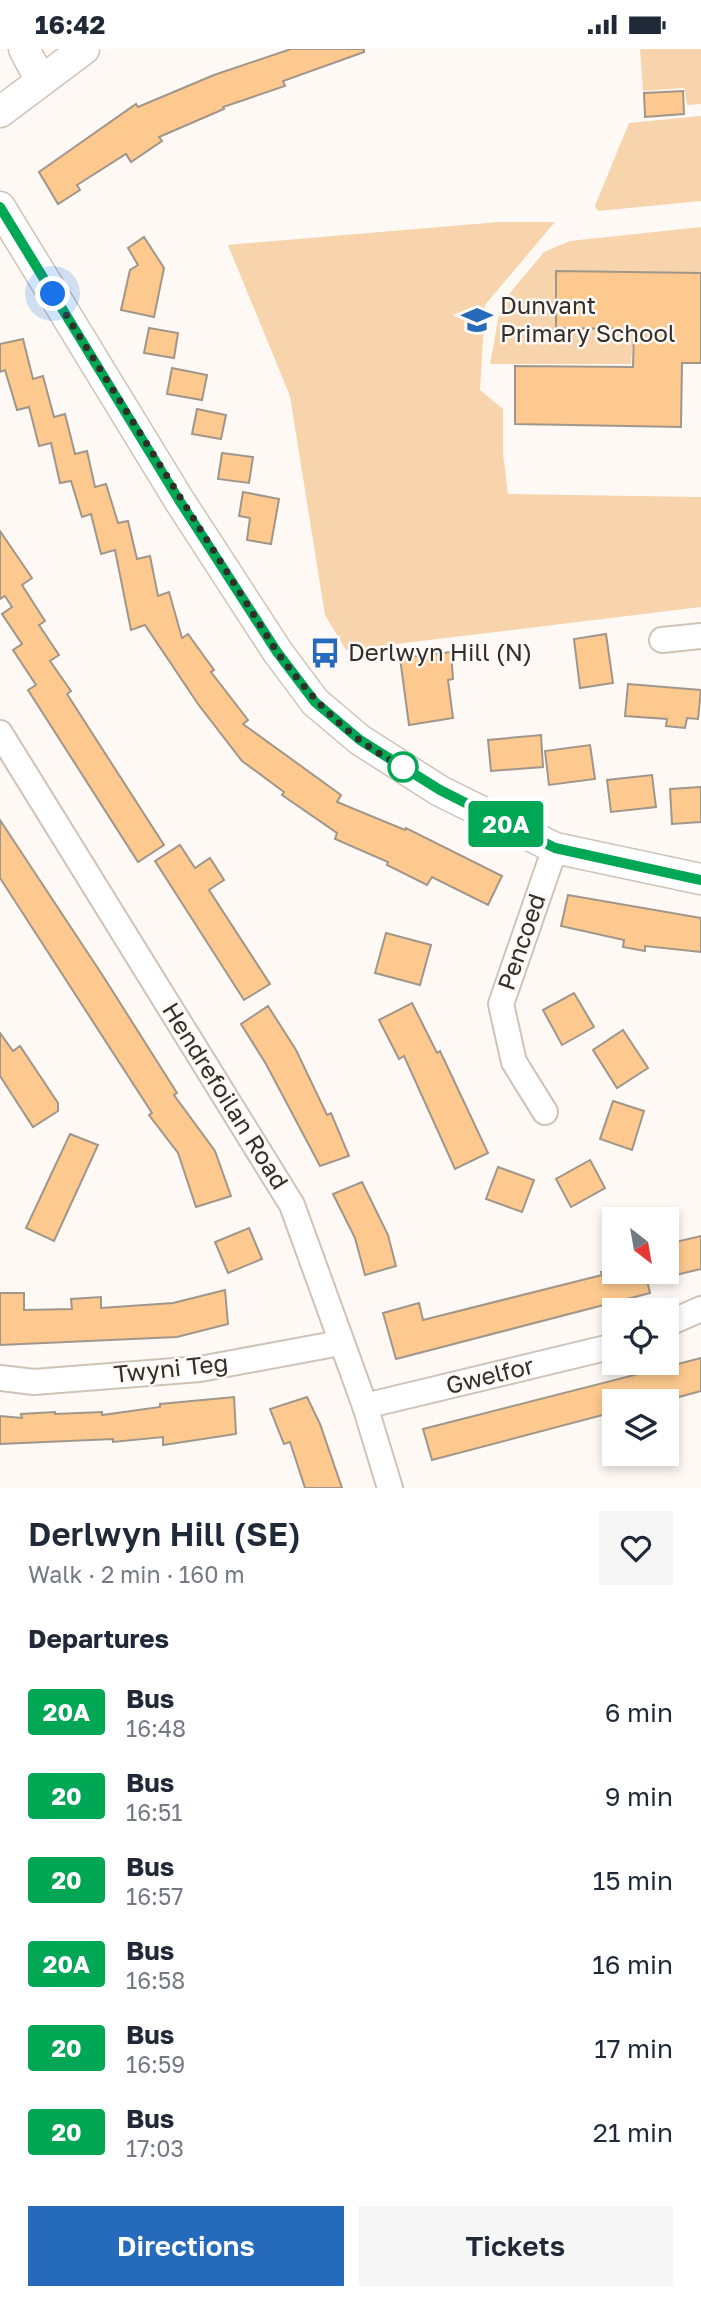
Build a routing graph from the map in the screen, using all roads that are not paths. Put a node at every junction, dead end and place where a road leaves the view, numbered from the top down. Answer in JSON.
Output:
{"nodes":[{"id":1,"x":24,"y":49,"type":"edge"},
{"id":2,"x":85,"y":49,"type":"edge"},
{"id":3,"x":41,"y":81,"type":"junction"},
{"id":4,"x":0,"y":112,"type":"edge"},
{"id":5,"x":0,"y":207,"type":"edge"},
{"id":6,"x":701,"y":636,"type":"edge"},
{"id":7,"x":662,"y":640,"type":"dead end"},
{"id":8,"x":0,"y":733,"type":"edge"},
{"id":9,"x":555,"y":848,"type":"junction"},
{"id":10,"x":701,"y":879,"type":"edge"},
{"id":11,"x":545,"y":1112,"type":"dead end"},
{"id":12,"x":701,"y":1309,"type":"edge"},
{"id":13,"x":679,"y":1319,"type":"edge"},
{"id":14,"x":340,"y":1343,"type":"junction"},
{"id":15,"x":602,"y":1349,"type":"edge"},
{"id":16,"x":0,"y":1378,"type":"edge"},
{"id":17,"x":365,"y":1406,"type":"junction"},
{"id":18,"x":390,"y":1488,"type":"edge"}],
"edges":[{"from":1,"to":3,"type":"street"},
{"from":2,"to":3,"type":"street"},
{"from":3,"to":4,"type":"street"},
{"from":5,"to":9,"type":"street"},
{"from":6,"to":7,"type":"street"},
{"from":8,"to":14,"type":"street","name":"Hendrefoilan Road"},
{"from":9,"to":10,"type":"street"},
{"from":9,"to":11,"type":"street","name":"Pencoed"},
{"from":12,"to":13,"type":"street"},
{"from":14,"to":16,"type":"street","name":"Twyni Teg"},
{"from":14,"to":17,"type":"street","name":"Hendrefoilan Road"},
{"from":15,"to":17,"type":"street","name":"Gwelfor"},
{"from":17,"to":18,"type":"street","name":"Hendrefoilan Road"}]}
